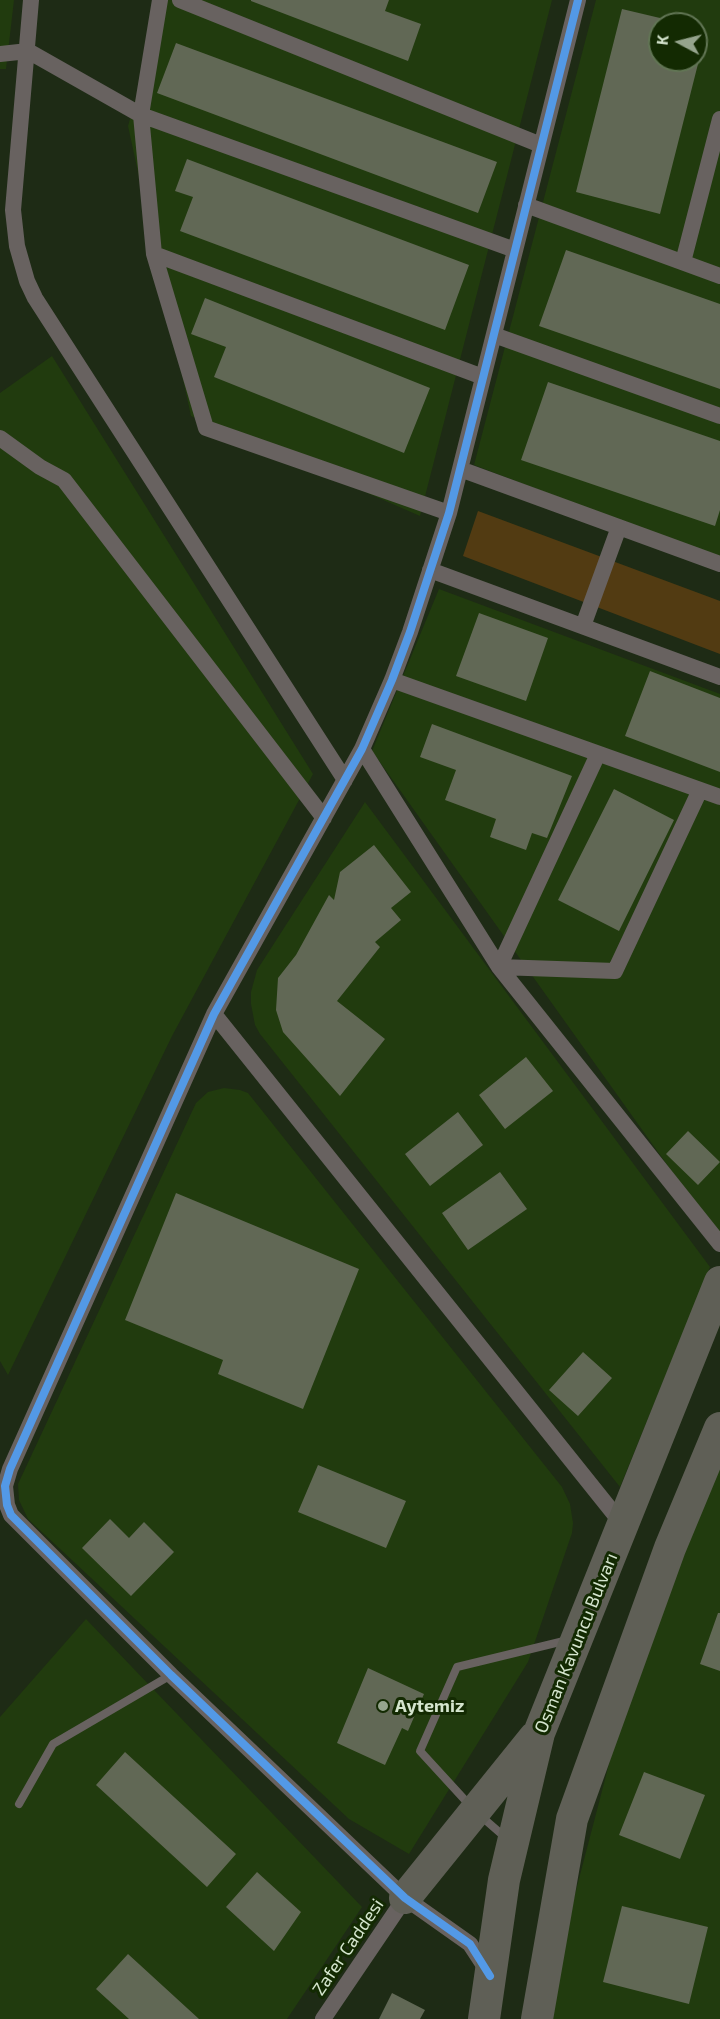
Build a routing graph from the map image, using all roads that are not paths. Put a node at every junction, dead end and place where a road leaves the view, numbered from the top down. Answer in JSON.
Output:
{"nodes":[{"id":1,"x":31,"y":0,"type":"edge"},
{"id":2,"x":160,"y":0,"type":"edge"},
{"id":3,"x":180,"y":0,"type":"edge"},
{"id":4,"x":578,"y":0,"type":"edge"},
{"id":5,"x":28,"y":51,"type":"junction"},
{"id":6,"x":0,"y":54,"type":"edge"},
{"id":7,"x":141,"y":115,"type":"junction"},
{"id":8,"x":720,"y":119,"type":"edge"},
{"id":9,"x":541,"y":145,"type":"junction"},
{"id":10,"x":526,"y":205,"type":"junction"},
{"id":11,"x":515,"y":250,"type":"junction"},
{"id":12,"x":154,"y":254,"type":"junction"},
{"id":13,"x":683,"y":262,"type":"junction"},
{"id":14,"x":720,"y":276,"type":"edge"},
{"id":15,"x":494,"y":335,"type":"junction"},
{"id":16,"x":483,"y":376,"type":"junction"},
{"id":17,"x":720,"y":416,"type":"edge"},
{"id":18,"x":0,"y":438,"type":"edge"},
{"id":19,"x":460,"y":469,"type":"junction"},
{"id":20,"x":449,"y":513,"type":"junction"},
{"id":21,"x":618,"y":527,"type":"junction"},
{"id":22,"x":720,"y":564,"type":"edge"},
{"id":23,"x":430,"y":570,"type":"junction"},
{"id":24,"x":583,"y":627,"type":"junction"},
{"id":25,"x":720,"y":677,"type":"edge"},
{"id":26,"x":392,"y":680,"type":"junction"},
{"id":27,"x":363,"y":749,"type":"junction"},
{"id":28,"x":598,"y":754,"type":"junction"},
{"id":29,"x":345,"y":780,"type":"junction"},
{"id":30,"x":700,"y":790,"type":"junction"},
{"id":31,"x":720,"y":797,"type":"edge"},
{"id":32,"x":324,"y":818,"type":"junction"},
{"id":33,"x":499,"y":967,"type":"junction"},
{"id":34,"x":214,"y":1014,"type":"junction"},
{"id":35,"x":720,"y":1244,"type":"edge"},
{"id":36,"x":720,"y":1282,"type":"edge"},
{"id":37,"x":720,"y":1428,"type":"edge"},
{"id":38,"x":622,"y":1525,"type":"junction"},
{"id":39,"x":577,"y":1638,"type":"junction"},
{"id":40,"x":171,"y":1675,"type":"junction"},
{"id":41,"x":539,"y":1733,"type":"junction"},
{"id":42,"x":19,"y":1804,"type":"dead end"},
{"id":43,"x":476,"y":1811,"type":"junction"},
{"id":44,"x":513,"y":1844,"type":"junction"},
{"id":45,"x":405,"y":1898,"type":"junction"},
{"id":46,"x":490,"y":1976,"type":"junction"},
{"id":47,"x":323,"y":2019,"type":"edge"},
{"id":48,"x":484,"y":2019,"type":"edge"},
{"id":49,"x":537,"y":2019,"type":"edge"}],
"edges":[{"from":1,"to":5,"type":"street"},
{"from":2,"to":7,"type":"street"},
{"from":3,"to":9,"type":"street"},
{"from":4,"to":9,"type":"street"},
{"from":5,"to":6,"type":"street"},
{"from":5,"to":7,"type":"street"},
{"from":5,"to":29,"type":"street"},
{"from":7,"to":11,"type":"street"},
{"from":7,"to":12,"type":"street"},
{"from":8,"to":13,"type":"street"},
{"from":9,"to":10,"type":"street"},
{"from":10,"to":11,"type":"street"},
{"from":10,"to":13,"type":"street"},
{"from":11,"to":15,"type":"street"},
{"from":12,"to":16,"type":"street"},
{"from":12,"to":20,"type":"street"},
{"from":13,"to":14,"type":"street"},
{"from":15,"to":16,"type":"street"},
{"from":15,"to":17,"type":"street"},
{"from":16,"to":19,"type":"street"},
{"from":18,"to":32,"type":"street"},
{"from":19,"to":20,"type":"street"},
{"from":19,"to":21,"type":"street"},
{"from":20,"to":23,"type":"street"},
{"from":21,"to":22,"type":"street"},
{"from":21,"to":24,"type":"street"},
{"from":23,"to":24,"type":"street"},
{"from":23,"to":26,"type":"street"},
{"from":24,"to":25,"type":"street"},
{"from":26,"to":27,"type":"street"},
{"from":26,"to":28,"type":"street"},
{"from":27,"to":29,"type":"street"},
{"from":27,"to":33,"type":"street"},
{"from":28,"to":30,"type":"street"},
{"from":28,"to":33,"type":"street"},
{"from":29,"to":32,"type":"street"},
{"from":30,"to":31,"type":"street"},
{"from":30,"to":33,"type":"street"},
{"from":32,"to":34,"type":"street"},
{"from":33,"to":35,"type":"street"},
{"from":34,"to":38,"type":"street"},
{"from":34,"to":40,"type":"street"},
{"from":36,"to":38,"type":"highway","name":"Osman Kavuncu Bulvarı"},
{"from":37,"to":49,"type":"highway"},
{"from":38,"to":39,"type":"highway","name":"Osman Kavuncu Bulvarı"},
{"from":39,"to":41,"type":"highway","name":"Osman Kavuncu Bulvarı"},
{"from":39,"to":43,"type":"lane"},
{"from":40,"to":42,"type":"lane"},
{"from":40,"to":45,"type":"street"},
{"from":41,"to":43,"type":"highway"},
{"from":41,"to":44,"type":"highway","name":"Osman Kavuncu Bulvarı"},
{"from":43,"to":44,"type":"lane"},
{"from":43,"to":45,"type":"highway"},
{"from":44,"to":46,"type":"highway","name":"Osman Kavuncu Bulvarı"},
{"from":45,"to":46,"type":"street"},
{"from":45,"to":47,"type":"street","name":"Zafer Caddesi"},
{"from":46,"to":48,"type":"highway","name":"Osman Kavuncu Bulvarı"}]}
